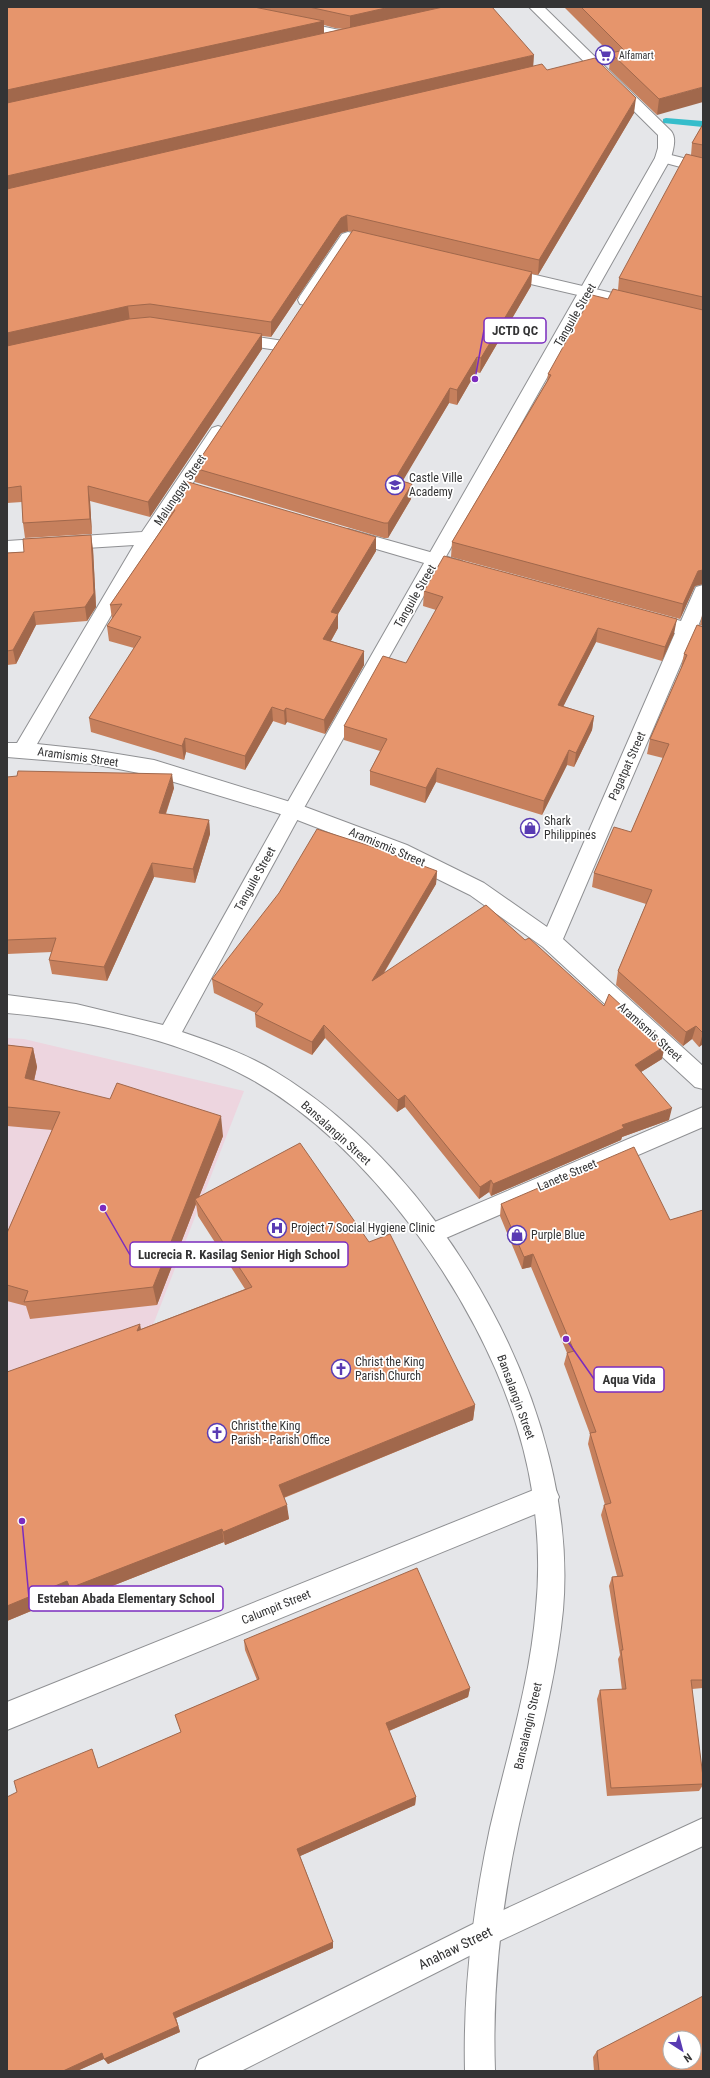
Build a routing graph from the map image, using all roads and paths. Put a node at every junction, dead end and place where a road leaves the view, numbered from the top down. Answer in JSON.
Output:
{"nodes":[{"id":1,"x":536,"y":7,"type":"edge"},
{"id":2,"x":282,"y":22,"type":"edge"},
{"id":3,"x":364,"y":33,"type":"edge"},
{"id":4,"x":349,"y":36,"type":"junction"},
{"id":5,"x":318,"y":43,"type":"edge"},
{"id":6,"x":592,"y":62,"type":"junction"},
{"id":7,"x":576,"y":66,"type":"edge"},
{"id":8,"x":664,"y":158,"type":"junction"},
{"id":9,"x":703,"y":168,"type":"edge"},
{"id":10,"x":394,"y":247,"type":"edge"},
{"id":11,"x":487,"y":269,"type":"edge"},
{"id":12,"x":588,"y":292,"type":"junction"},
{"id":13,"x":657,"y":309,"type":"edge"},
{"id":14,"x":298,"y":313,"type":"edge"},
{"id":15,"x":217,"y":336,"type":"edge"},
{"id":16,"x":277,"y":345,"type":"edge"},
{"id":17,"x":229,"y":416,"type":"edge"},
{"id":18,"x":331,"y":530,"type":"edge"},
{"id":19,"x":148,"y":538,"type":"junction"},
{"id":20,"x":7,"y":547,"type":"edge"},
{"id":21,"x":435,"y":561,"type":"junction"},
{"id":22,"x":473,"y":571,"type":"edge"},
{"id":23,"x":703,"y":592,"type":"edge"},
{"id":24,"x":626,"y":613,"type":"edge"},
{"id":25,"x":695,"y":632,"type":"edge"},
{"id":26,"x":15,"y":750,"type":"edge"},
{"id":27,"x":293,"y":810,"type":"junction"},
{"id":28,"x":550,"y":941,"type":"junction"},
{"id":29,"x":7,"y":1004,"type":"edge"},
{"id":30,"x":168,"y":1036,"type":"junction"},
{"id":31,"x":703,"y":1080,"type":"edge"},
{"id":32,"x":703,"y":1117,"type":"edge"},
{"id":33,"x":431,"y":1234,"type":"junction"},
{"id":34,"x":546,"y":1497,"type":"junction"},
{"id":35,"x":7,"y":1716,"type":"edge"},
{"id":36,"x":703,"y":1832,"type":"edge"},
{"id":37,"x":485,"y":1933,"type":"junction"},
{"id":38,"x":210,"y":2071,"type":"edge"},
{"id":39,"x":480,"y":2071,"type":"edge"}],
"edges":[{"from":1,"to":6,"type":"street"},
{"from":2,"to":4,"type":"street"},
{"from":3,"to":4,"type":"street"},
{"from":4,"to":5,"type":"street"},
{"from":6,"to":7,"type":"street"},
{"from":6,"to":8,"type":"street"},
{"from":8,"to":9,"type":"street"},
{"from":8,"to":12,"type":"street","name":"Tanguile Street"},
{"from":10,"to":14,"type":"street"},
{"from":11,"to":12,"type":"street"},
{"from":12,"to":13,"type":"street"},
{"from":12,"to":21,"type":"street","name":"Tanguile Street"},
{"from":15,"to":16,"type":"street"},
{"from":17,"to":19,"type":"street","name":"Malunggay Street"},
{"from":18,"to":21,"type":"street"},
{"from":19,"to":20,"type":"street"},
{"from":19,"to":26,"type":"street","name":"Malunggay Street"},
{"from":21,"to":22,"type":"street"},
{"from":21,"to":27,"type":"street","name":"Tanguile Street"},
{"from":23,"to":25,"type":"street","name":"Pagatpat Street"},
{"from":24,"to":25,"type":"street"},
{"from":25,"to":28,"type":"street","name":"Pagatpat Street"},
{"from":26,"to":27,"type":"street","name":"Aramismis Street"},
{"from":27,"to":28,"type":"street","name":"Aramismis Street"},
{"from":27,"to":30,"type":"street","name":"Tanguile Street"},
{"from":28,"to":31,"type":"street","name":"Aramismis Street"},
{"from":29,"to":30,"type":"street","name":"Bansalangin Street"},
{"from":30,"to":33,"type":"street","name":"Bansalangin Street"},
{"from":32,"to":33,"type":"street","name":"Lanete Street"},
{"from":33,"to":34,"type":"street","name":"Bansalangin Street"},
{"from":34,"to":35,"type":"street","name":"Calumpit Street"},
{"from":34,"to":37,"type":"street","name":"Bansalangin Street"},
{"from":36,"to":37,"type":"street","name":"Anahaw Street"},
{"from":37,"to":38,"type":"street","name":"Anahaw Street"},
{"from":37,"to":39,"type":"street","name":"Bansalangin Street"}]}
